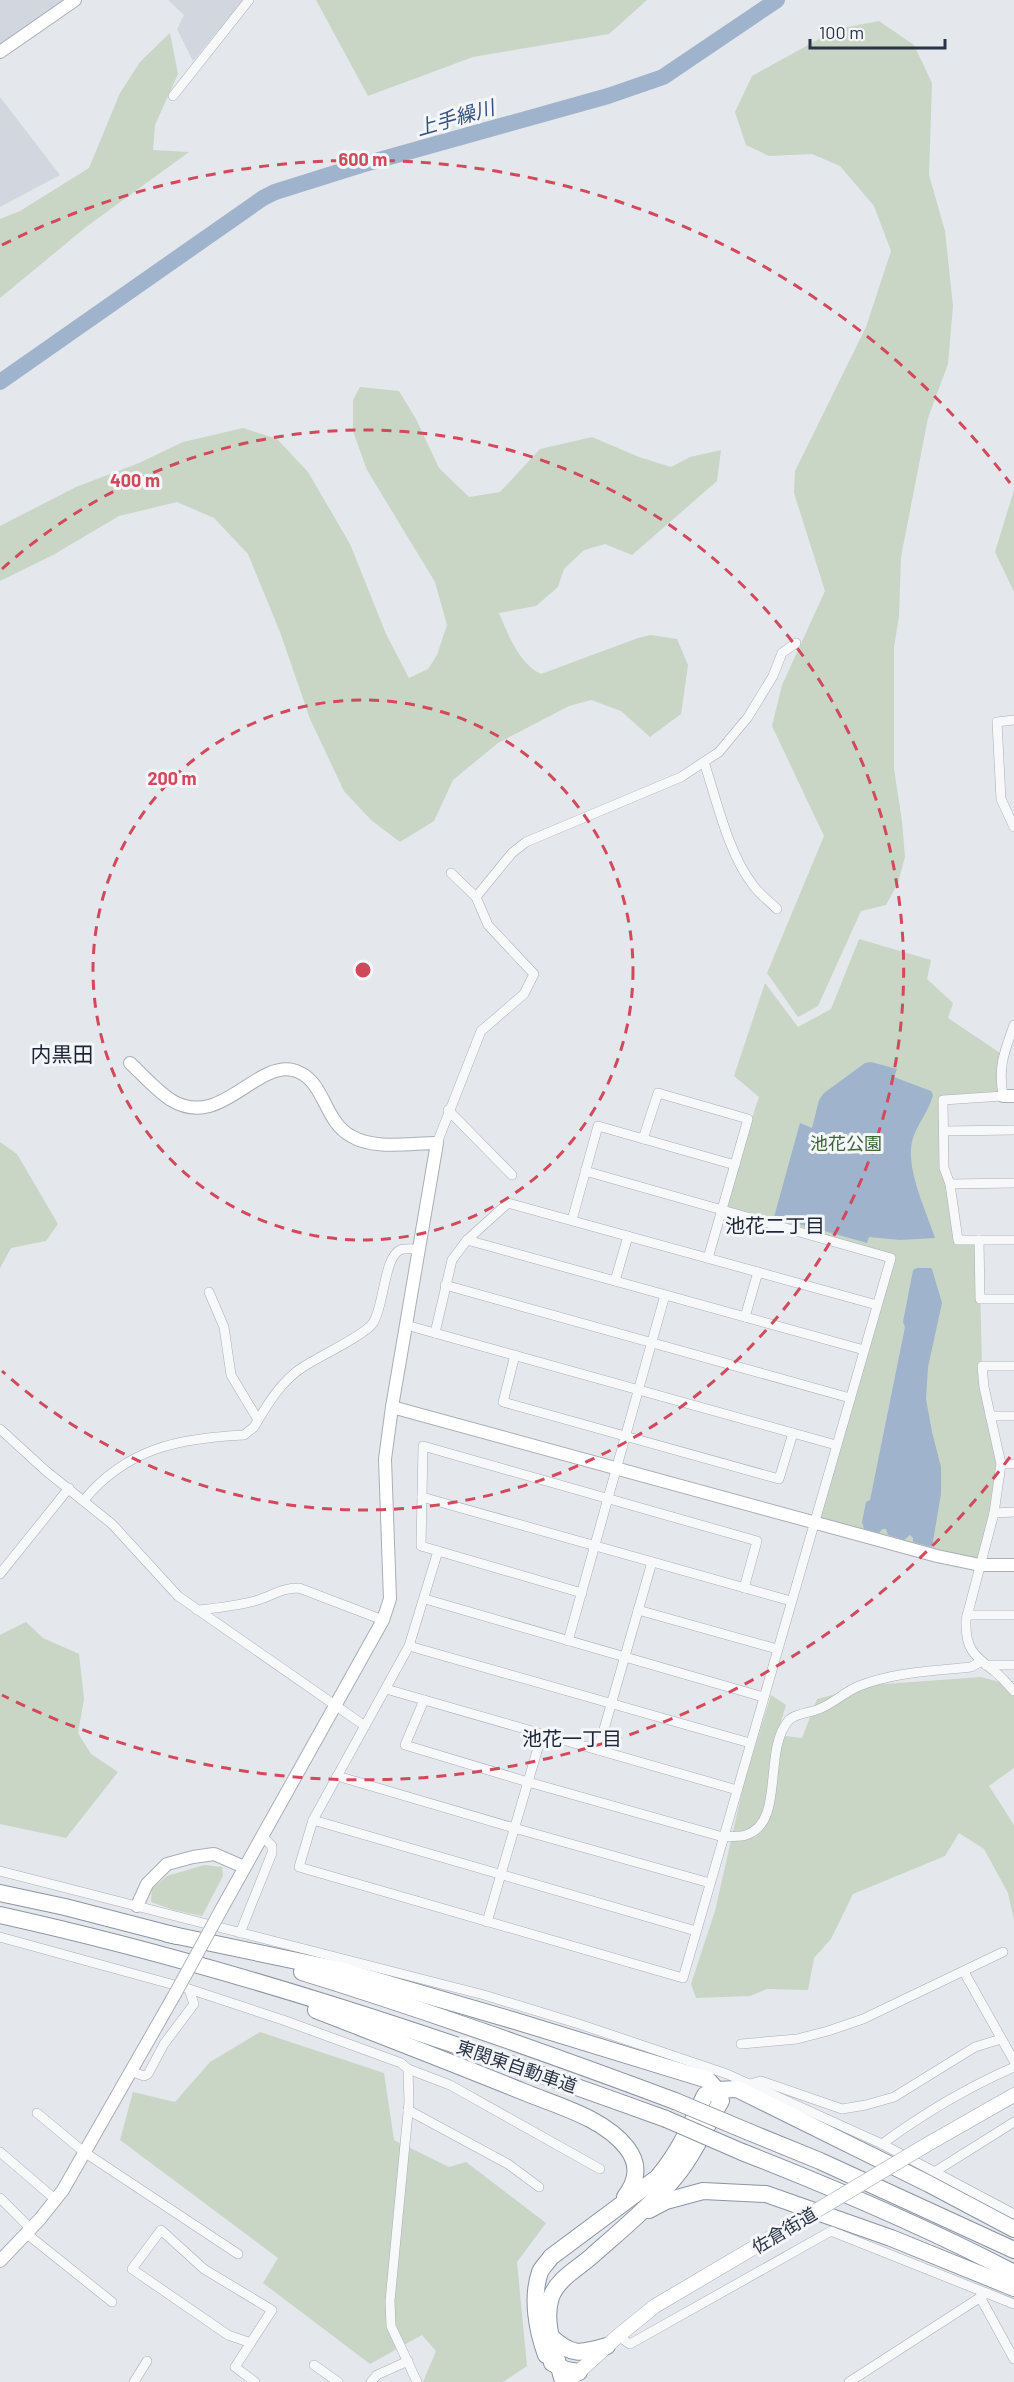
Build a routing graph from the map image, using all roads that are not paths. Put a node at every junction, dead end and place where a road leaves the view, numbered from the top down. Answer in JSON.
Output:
{"nodes":[{"id":1,"x":75,"y":0,"type":"edge"},
{"id":2,"x":249,"y":0,"type":"edge"},
{"id":3,"x":0,"y":52,"type":"edge"},
{"id":4,"x":173,"y":96,"type":"dead end"},
{"id":5,"x":795,"y":643,"type":"dead end"},
{"id":6,"x":1014,"y":720,"type":"edge"},
{"id":7,"x":704,"y":762,"type":"junction"},
{"id":8,"x":1014,"y":827,"type":"edge"},
{"id":9,"x":451,"y":873,"type":"dead end"},
{"id":10,"x":476,"y":897,"type":"junction"},
{"id":11,"x":777,"y":909,"type":"dead end"},
{"id":12,"x":1014,"y":1025,"type":"edge"},
{"id":13,"x":130,"y":1063,"type":"dead end"},
{"id":14,"x":1008,"y":1096,"type":"edge"},
{"id":15,"x":448,"y":1110,"type":"junction"},
{"id":16,"x":1014,"y":1130,"type":"edge"},
{"id":17,"x":944,"y":1131,"type":"junction"},
{"id":18,"x":643,"y":1139,"type":"junction"},
{"id":19,"x":436,"y":1143,"type":"junction"},
{"id":20,"x":735,"y":1165,"type":"junction"},
{"id":21,"x":585,"y":1172,"type":"junction"},
{"id":22,"x":512,"y":1175,"type":"dead end"},
{"id":23,"x":1014,"y":1183,"type":"edge"},
{"id":24,"x":950,"y":1184,"type":"junction"},
{"id":25,"x":721,"y":1211,"type":"junction"},
{"id":26,"x":572,"y":1220,"type":"junction"},
{"id":27,"x":628,"y":1236,"type":"junction"},
{"id":28,"x":467,"y":1240,"type":"junction"},
{"id":29,"x":979,"y":1240,"type":"junction"},
{"id":30,"x":1014,"y":1240,"type":"edge"},
{"id":31,"x":418,"y":1249,"type":"junction"},
{"id":32,"x":708,"y":1258,"type":"junction"},
{"id":33,"x":758,"y":1272,"type":"junction"},
{"id":34,"x":615,"y":1281,"type":"junction"},
{"id":35,"x":445,"y":1285,"type":"junction"},
{"id":36,"x":210,"y":1292,"type":"dead end"},
{"id":37,"x":665,"y":1295,"type":"junction"},
{"id":38,"x":1014,"y":1299,"type":"edge"},
{"id":39,"x":877,"y":1305,"type":"junction"},
{"id":40,"x":745,"y":1317,"type":"junction"},
{"id":41,"x":406,"y":1325,"type":"junction"},
{"id":42,"x":435,"y":1333,"type":"junction"},
{"id":43,"x":652,"y":1343,"type":"junction"},
{"id":44,"x":864,"y":1350,"type":"junction"},
{"id":45,"x":515,"y":1355,"type":"junction"},
{"id":46,"x":1014,"y":1366,"type":"edge"},
{"id":47,"x":639,"y":1390,"type":"junction"},
{"id":48,"x":850,"y":1398,"type":"junction"},
{"id":49,"x":392,"y":1407,"type":"junction"},
{"id":50,"x":990,"y":1416,"type":"junction"},
{"id":51,"x":1014,"y":1416,"type":"edge"},
{"id":52,"x":258,"y":1420,"type":"junction"},
{"id":53,"x":0,"y":1429,"type":"edge"},
{"id":54,"x":792,"y":1433,"type":"junction"},
{"id":55,"x":625,"y":1437,"type":"junction"},
{"id":56,"x":836,"y":1445,"type":"junction"},
{"id":57,"x":1001,"y":1464,"type":"junction"},
{"id":58,"x":1014,"y":1464,"type":"edge"},
{"id":59,"x":616,"y":1469,"type":"junction"},
{"id":60,"x":69,"y":1488,"type":"junction"},
{"id":61,"x":422,"y":1497,"type":"junction"},
{"id":62,"x":608,"y":1498,"type":"junction"},
{"id":63,"x":84,"y":1500,"type":"junction"},
{"id":64,"x":1014,"y":1512,"type":"edge"},
{"id":65,"x":994,"y":1513,"type":"junction"},
{"id":66,"x":813,"y":1523,"type":"junction"},
{"id":67,"x":595,"y":1546,"type":"junction"},
{"id":68,"x":438,"y":1551,"type":"junction"},
{"id":69,"x":652,"y":1562,"type":"junction"},
{"id":70,"x":1014,"y":1564,"type":"edge"},
{"id":71,"x":980,"y":1565,"type":"junction"},
{"id":72,"x":0,"y":1574,"type":"edge"},
{"id":73,"x":744,"y":1588,"type":"junction"},
{"id":74,"x":582,"y":1593,"type":"junction"},
{"id":75,"x":425,"y":1599,"type":"junction"},
{"id":76,"x":791,"y":1601,"type":"junction"},
{"id":77,"x":197,"y":1610,"type":"junction"},
{"id":78,"x":638,"y":1610,"type":"junction"},
{"id":79,"x":967,"y":1615,"type":"junction"},
{"id":80,"x":1014,"y":1615,"type":"edge"},
{"id":81,"x":383,"y":1620,"type":"junction"},
{"id":82,"x":568,"y":1641,"type":"junction"},
{"id":83,"x":409,"y":1646,"type":"junction"},
{"id":84,"x":777,"y":1649,"type":"junction"},
{"id":85,"x":624,"y":1657,"type":"junction"},
{"id":86,"x":983,"y":1664,"type":"junction"},
{"id":87,"x":1014,"y":1665,"type":"edge"},
{"id":88,"x":386,"y":1689,"type":"junction"},
{"id":89,"x":1014,"y":1691,"type":"edge"},
{"id":90,"x":764,"y":1697,"type":"junction"},
{"id":91,"x":424,"y":1700,"type":"junction"},
{"id":92,"x":611,"y":1703,"type":"junction"},
{"id":93,"x":335,"y":1707,"type":"junction"},
{"id":94,"x":365,"y":1726,"type":"junction"},
{"id":95,"x":542,"y":1734,"type":"junction"},
{"id":96,"x":750,"y":1743,"type":"junction"},
{"id":97,"x":598,"y":1750,"type":"junction"},
{"id":98,"x":337,"y":1776,"type":"junction"},
{"id":99,"x":528,"y":1782,"type":"junction"},
{"id":100,"x":737,"y":1790,"type":"junction"},
{"id":101,"x":313,"y":1820,"type":"junction"},
{"id":102,"x":514,"y":1828,"type":"junction"},
{"id":103,"x":262,"y":1836,"type":"junction"},
{"id":104,"x":723,"y":1837,"type":"junction"},
{"id":105,"x":244,"y":1867,"type":"junction"},
{"id":106,"x":0,"y":1870,"type":"edge"},
{"id":107,"x":501,"y":1876,"type":"junction"},
{"id":108,"x":710,"y":1882,"type":"junction"},
{"id":109,"x":0,"y":1893,"type":"edge"},
{"id":110,"x":137,"y":1906,"type":"junction"},
{"id":111,"x":0,"y":1915,"type":"edge"},
{"id":112,"x":487,"y":1922,"type":"junction"},
{"id":113,"x":696,"y":1931,"type":"junction"},
{"id":114,"x":240,"y":1933,"type":"junction"},
{"id":115,"x":168,"y":1934,"type":"junction"},
{"id":116,"x":0,"y":1937,"type":"edge"},
{"id":117,"x":1003,"y":1952,"type":"dead end"},
{"id":118,"x":182,"y":1960,"type":"junction"},
{"id":119,"x":964,"y":1972,"type":"junction"},
{"id":120,"x":189,"y":1989,"type":"junction"},
{"id":121,"x":1001,"y":2039,"type":"junction"},
{"id":122,"x":741,"y":2044,"type":"dead end"},
{"id":123,"x":1014,"y":2061,"type":"edge"},
{"id":124,"x":1014,"y":2067,"type":"edge"},
{"id":125,"x":408,"y":2069,"type":"junction"},
{"id":126,"x":129,"y":2071,"type":"junction"},
{"id":127,"x":750,"y":2084,"type":"junction"},
{"id":128,"x":717,"y":2090,"type":"junction"},
{"id":129,"x":1014,"y":2095,"type":"edge"},
{"id":130,"x":408,"y":2110,"type":"junction"},
{"id":131,"x":37,"y":2113,"type":"dead end"},
{"id":132,"x":1014,"y":2122,"type":"edge"},
{"id":133,"x":882,"y":2144,"type":"junction"},
{"id":134,"x":0,"y":2152,"type":"edge"},
{"id":135,"x":84,"y":2152,"type":"junction"},
{"id":136,"x":600,"y":2169,"type":"dead end"},
{"id":137,"x":936,"y":2171,"type":"junction"},
{"id":138,"x":539,"y":2187,"type":"dead end"},
{"id":139,"x":0,"y":2198,"type":"edge"},
{"id":140,"x":56,"y":2200,"type":"junction"},
{"id":141,"x":617,"y":2208,"type":"junction"},
{"id":142,"x":1014,"y":2214,"type":"edge"},
{"id":143,"x":632,"y":2219,"type":"junction"},
{"id":144,"x":1014,"y":2229,"type":"edge"},
{"id":145,"x":29,"y":2231,"type":"junction"},
{"id":146,"x":1014,"y":2250,"type":"edge"},
{"id":147,"x":238,"y":2254,"type":"dead end"},
{"id":148,"x":0,"y":2260,"type":"edge"},
{"id":149,"x":1014,"y":2273,"type":"edge"},
{"id":150,"x":1014,"y":2288,"type":"edge"},
{"id":151,"x":984,"y":2295,"type":"junction"},
{"id":152,"x":112,"y":2302,"type":"dead end"},
{"id":153,"x":1014,"y":2304,"type":"edge"},
{"id":154,"x":551,"y":2337,"type":"junction"},
{"id":155,"x":612,"y":2341,"type":"junction"},
{"id":156,"x":250,"y":2343,"type":"junction"},
{"id":157,"x":1014,"y":2359,"type":"edge"},
{"id":158,"x":147,"y":2361,"type":"dead end"},
{"id":159,"x":408,"y":2361,"type":"junction"},
{"id":160,"x":314,"y":2365,"type":"dead end"},
{"id":161,"x":562,"y":2374,"type":"edge"},
{"id":162,"x":134,"y":2382,"type":"edge"},
{"id":163,"x":255,"y":2382,"type":"edge"},
{"id":164,"x":338,"y":2382,"type":"edge"},
{"id":165,"x":371,"y":2382,"type":"edge"},
{"id":166,"x":417,"y":2382,"type":"edge"},
{"id":167,"x":849,"y":2382,"type":"edge"}],
"edges":[{"from":1,"to":3,"type":"street"},
{"from":2,"to":4,"type":"street"},
{"from":5,"to":7,"type":"street"},
{"from":6,"to":8,"type":"street"},
{"from":7,"to":10,"type":"street"},
{"from":7,"to":11,"type":"street"},
{"from":9,"to":10,"type":"street"},
{"from":10,"to":15,"type":"street"},
{"from":12,"to":14,"type":"street"},
{"from":13,"to":19,"type":"street"},
{"from":14,"to":17,"type":"street"},
{"from":15,"to":19,"type":"street"},
{"from":15,"to":22,"type":"street"},
{"from":16,"to":17,"type":"street"},
{"from":17,"to":24,"type":"street"},
{"from":18,"to":20,"type":"street"},
{"from":18,"to":20,"type":"street"},
{"from":18,"to":21,"type":"street"},
{"from":19,"to":31,"type":"street"},
{"from":20,"to":25,"type":"street"},
{"from":21,"to":25,"type":"street"},
{"from":21,"to":26,"type":"street"},
{"from":23,"to":24,"type":"street"},
{"from":24,"to":29,"type":"street"},
{"from":25,"to":32,"type":"street"},
{"from":25,"to":39,"type":"street"},
{"from":26,"to":27,"type":"street"},
{"from":26,"to":28,"type":"street"},
{"from":27,"to":32,"type":"street"},
{"from":27,"to":34,"type":"street"},
{"from":28,"to":34,"type":"street"},
{"from":28,"to":35,"type":"street"},
{"from":29,"to":30,"type":"street"},
{"from":29,"to":38,"type":"street"},
{"from":31,"to":41,"type":"street"},
{"from":31,"to":52,"type":"street"},
{"from":32,"to":33,"type":"street"},
{"from":33,"to":39,"type":"street"},
{"from":33,"to":40,"type":"street"},
{"from":34,"to":37,"type":"street"},
{"from":35,"to":42,"type":"street"},
{"from":35,"to":43,"type":"street"},
{"from":36,"to":52,"type":"street"},
{"from":37,"to":40,"type":"street"},
{"from":37,"to":43,"type":"street"},
{"from":39,"to":44,"type":"street"},
{"from":40,"to":44,"type":"street"},
{"from":41,"to":42,"type":"street"},
{"from":41,"to":49,"type":"street"},
{"from":42,"to":45,"type":"street"},
{"from":43,"to":47,"type":"street"},
{"from":43,"to":48,"type":"street"},
{"from":44,"to":48,"type":"street"},
{"from":45,"to":47,"type":"street"},
{"from":45,"to":55,"type":"street"},
{"from":46,"to":50,"type":"street"},
{"from":47,"to":54,"type":"street"},
{"from":47,"to":55,"type":"street"},
{"from":48,"to":56,"type":"street"},
{"from":49,"to":59,"type":"street"},
{"from":49,"to":81,"type":"street"},
{"from":50,"to":51,"type":"street"},
{"from":50,"to":57,"type":"street"},
{"from":52,"to":63,"type":"street"},
{"from":53,"to":60,"type":"street"},
{"from":54,"to":55,"type":"street"},
{"from":54,"to":56,"type":"street"},
{"from":55,"to":59,"type":"street"},
{"from":56,"to":66,"type":"street"},
{"from":57,"to":58,"type":"street"},
{"from":57,"to":65,"type":"street"},
{"from":59,"to":62,"type":"street"},
{"from":59,"to":66,"type":"street"},
{"from":60,"to":63,"type":"street"},
{"from":60,"to":72,"type":"street"},
{"from":61,"to":62,"type":"street"},
{"from":61,"to":67,"type":"street"},
{"from":61,"to":68,"type":"street"},
{"from":62,"to":67,"type":"street"},
{"from":62,"to":73,"type":"street"},
{"from":63,"to":77,"type":"street"},
{"from":64,"to":65,"type":"street"},
{"from":65,"to":71,"type":"street"},
{"from":66,"to":71,"type":"street"},
{"from":66,"to":76,"type":"street"},
{"from":67,"to":69,"type":"street"},
{"from":67,"to":74,"type":"street"},
{"from":68,"to":74,"type":"street"},
{"from":68,"to":75,"type":"street"},
{"from":69,"to":73,"type":"street"},
{"from":69,"to":78,"type":"street"},
{"from":70,"to":71,"type":"street"},
{"from":71,"to":79,"type":"street"},
{"from":73,"to":76,"type":"street"},
{"from":74,"to":82,"type":"street"},
{"from":75,"to":82,"type":"street"},
{"from":75,"to":83,"type":"street"},
{"from":76,"to":84,"type":"street"},
{"from":77,"to":81,"type":"street"},
{"from":77,"to":93,"type":"street"},
{"from":78,"to":84,"type":"street"},
{"from":78,"to":85,"type":"street"},
{"from":79,"to":80,"type":"street"},
{"from":79,"to":86,"type":"street"},
{"from":81,"to":93,"type":"street"},
{"from":82,"to":85,"type":"street"},
{"from":83,"to":88,"type":"street"},
{"from":83,"to":92,"type":"street"},
{"from":84,"to":90,"type":"street"},
{"from":85,"to":90,"type":"street"},
{"from":85,"to":92,"type":"street"},
{"from":86,"to":87,"type":"street"},
{"from":86,"to":89,"type":"street"},
{"from":86,"to":104,"type":"street"},
{"from":88,"to":91,"type":"street"},
{"from":88,"to":94,"type":"street"},
{"from":90,"to":96,"type":"street"},
{"from":91,"to":95,"type":"street"},
{"from":91,"to":99,"type":"street"},
{"from":92,"to":96,"type":"street"},
{"from":92,"to":97,"type":"street"},
{"from":93,"to":94,"type":"street"},
{"from":93,"to":103,"type":"street"},
{"from":94,"to":98,"type":"street"},
{"from":95,"to":97,"type":"street"},
{"from":95,"to":99,"type":"street"},
{"from":96,"to":100,"type":"street"},
{"from":97,"to":100,"type":"street"},
{"from":98,"to":101,"type":"street"},
{"from":98,"to":102,"type":"street"},
{"from":99,"to":102,"type":"street"},
{"from":99,"to":104,"type":"street"},
{"from":100,"to":104,"type":"street"},
{"from":101,"to":107,"type":"street"},
{"from":101,"to":112,"type":"street"},
{"from":102,"to":107,"type":"street"},
{"from":102,"to":108,"type":"street"},
{"from":103,"to":105,"type":"street"},
{"from":103,"to":114,"type":"street"},
{"from":104,"to":108,"type":"street"},
{"from":105,"to":110,"type":"street"},
{"from":105,"to":126,"type":"street","bridge":true},
{"from":106,"to":110,"type":"street"},
{"from":107,"to":112,"type":"street"},
{"from":107,"to":113,"type":"street"},
{"from":108,"to":113,"type":"street"},
{"from":109,"to":115,"type":"highway","name":"東関東自動車道"},
{"from":110,"to":114,"type":"street"},
{"from":111,"to":118,"type":"highway","name":"東関東自動車道"},
{"from":112,"to":113,"type":"street"},
{"from":114,"to":127,"type":"street"},
{"from":115,"to":128,"type":"highway"},
{"from":115,"to":146,"type":"highway","name":"東関東自動車道","bridge":true},
{"from":116,"to":120,"type":"street"},
{"from":117,"to":119,"type":"street"},
{"from":118,"to":141,"type":"highway"},
{"from":118,"to":149,"type":"highway","name":"東関東自動車道","bridge":true},
{"from":119,"to":121,"type":"street"},
{"from":119,"to":122,"type":"street"},
{"from":120,"to":125,"type":"street"},
{"from":120,"to":126,"type":"street"},
{"from":121,"to":123,"type":"street"},
{"from":121,"to":127,"type":"street"},
{"from":124,"to":133,"type":"street"},
{"from":125,"to":130,"type":"street"},
{"from":125,"to":136,"type":"street"},
{"from":126,"to":135,"type":"street"},
{"from":127,"to":133,"type":"street"},
{"from":128,"to":141,"type":"highway"},
{"from":128,"to":143,"type":"highway"},
{"from":128,"to":144,"type":"highway"},
{"from":129,"to":155,"type":"main road","name":"佐倉街道","bridge":true},
{"from":130,"to":138,"type":"street"},
{"from":130,"to":159,"type":"street"},
{"from":131,"to":135,"type":"street"},
{"from":132,"to":137,"type":"street"},
{"from":133,"to":137,"type":"street"},
{"from":134,"to":140,"type":"street"},
{"from":135,"to":140,"type":"street"},
{"from":135,"to":147,"type":"street"},
{"from":137,"to":142,"type":"street"},
{"from":139,"to":145,"type":"street"},
{"from":140,"to":145,"type":"street"},
{"from":141,"to":161,"type":"highway"},
{"from":143,"to":150,"type":"highway"},
{"from":143,"to":154,"type":"highway"},
{"from":145,"to":148,"type":"street"},
{"from":145,"to":152,"type":"street"},
{"from":151,"to":153,"type":"street"},
{"from":151,"to":155,"type":"street"},
{"from":151,"to":157,"type":"street"},
{"from":151,"to":167,"type":"street"},
{"from":154,"to":155,"type":"highway"},
{"from":154,"to":161,"type":"highway"},
{"from":155,"to":161,"type":"main road","name":"佐倉街道"},
{"from":156,"to":156,"type":"street"},
{"from":156,"to":163,"type":"street"},
{"from":158,"to":162,"type":"street"},
{"from":159,"to":165,"type":"street"},
{"from":159,"to":166,"type":"street"},
{"from":160,"to":164,"type":"street"}]}
